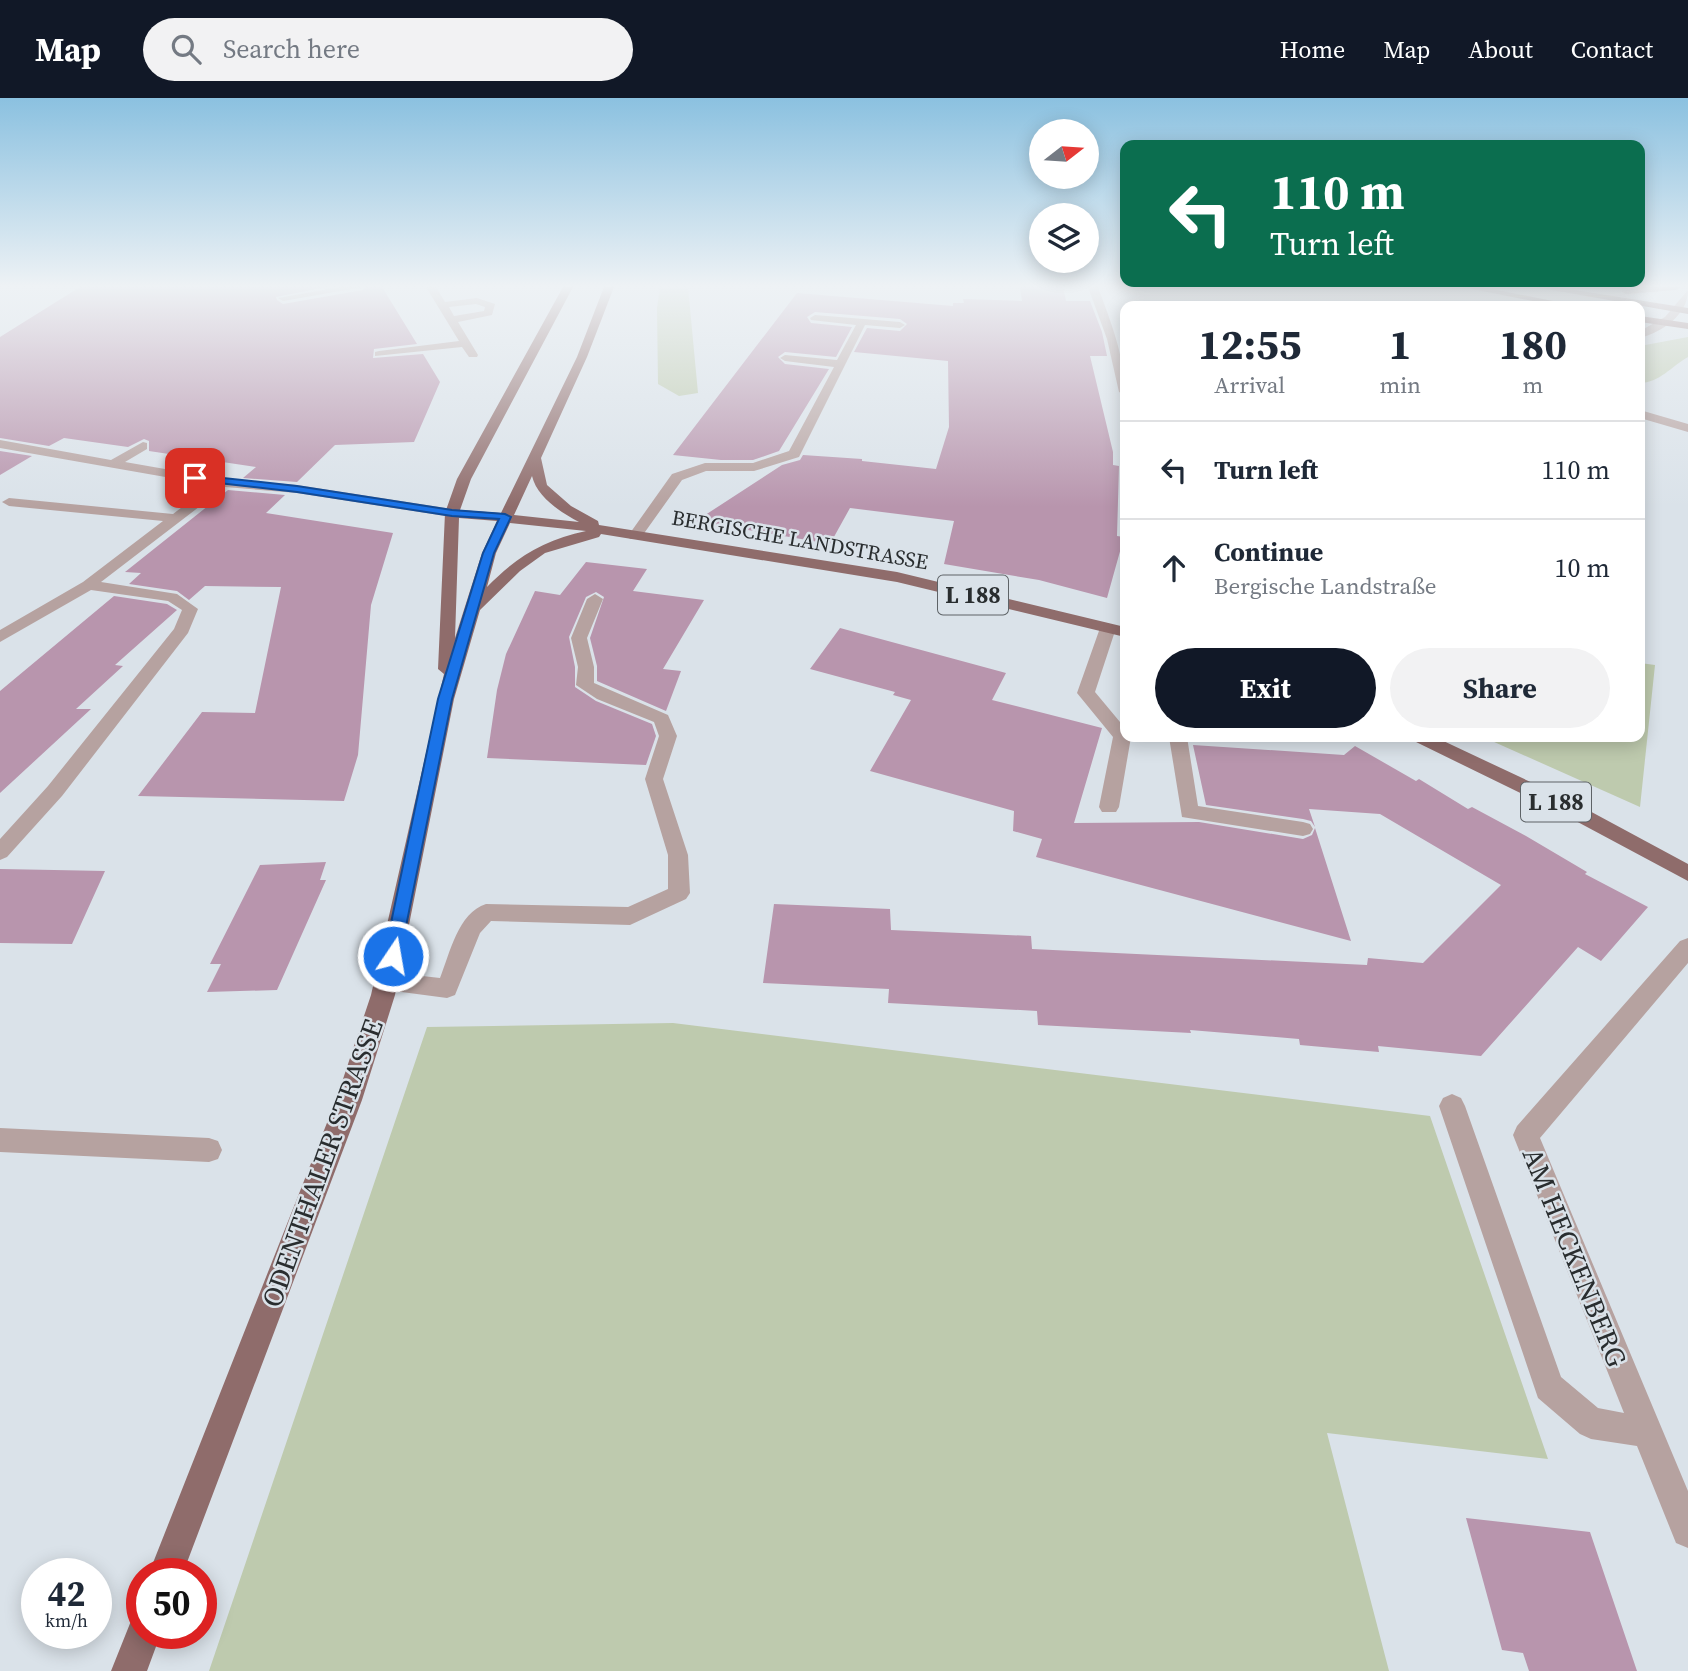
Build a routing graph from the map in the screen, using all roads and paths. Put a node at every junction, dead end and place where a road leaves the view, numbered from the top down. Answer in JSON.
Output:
{"nodes":[{"id":1,"x":528,"y":360,"type":"edge"},
{"id":2,"x":580,"y":360,"type":"edge"},
{"id":3,"x":807,"y":360,"type":"edge"},
{"id":4,"x":843,"y":360,"type":"edge"},
{"id":5,"x":841,"y":364,"type":"junction"},
{"id":6,"x":1645,"y":415,"type":"edge"},
{"id":7,"x":1688,"y":428,"type":"edge"},
{"id":8,"x":0,"y":444,"type":"edge"},
{"id":9,"x":143,"y":446,"type":"dead end"},
{"id":10,"x":534,"y":459,"type":"junction"},
{"id":11,"x":115,"y":464,"type":"junction"},
{"id":12,"x":222,"y":483,"type":"junction"},
{"id":13,"x":9,"y":502,"type":"dead end"},
{"id":14,"x":452,"y":513,"type":"junction"},
{"id":15,"x":505,"y":517,"type":"junction"},
{"id":16,"x":173,"y":519,"type":"junction"},
{"id":17,"x":606,"y":532,"type":"junction"},
{"id":18,"x":635,"y":536,"type":"junction"},
{"id":19,"x":88,"y":585,"type":"junction"},
{"id":20,"x":595,"y":599,"type":"dead end"},
{"id":21,"x":474,"y":608,"type":"junction"},
{"id":22,"x":1117,"y":630,"type":"edge"},
{"id":23,"x":0,"y":637,"type":"edge"},
{"id":24,"x":445,"y":699,"type":"junction"},
{"id":25,"x":1120,"y":734,"type":"edge"},
{"id":26,"x":1121,"y":742,"type":"edge"},
{"id":27,"x":1179,"y":742,"type":"edge"},
{"id":28,"x":1430,"y":742,"type":"edge"},
{"id":29,"x":1109,"y":807,"type":"dead end"},
{"id":30,"x":1303,"y":829,"type":"dead end"},
{"id":31,"x":0,"y":852,"type":"edge"},
{"id":32,"x":1688,"y":873,"type":"edge"},
{"id":33,"x":1688,"y":947,"type":"edge"},
{"id":34,"x":387,"y":982,"type":"junction"},
{"id":35,"x":1452,"y":1106,"type":"dead end"},
{"id":36,"x":0,"y":1140,"type":"edge"},
{"id":37,"x":209,"y":1150,"type":"dead end"},
{"id":38,"x":1647,"y":1432,"type":"junction"},
{"id":39,"x":1688,"y":1531,"type":"edge"},
{"id":40,"x":172,"y":1558,"type":"edge"},
{"id":41,"x":137,"y":1649,"type":"edge"},
{"id":42,"x":129,"y":1671,"type":"edge"}],
"edges":[{"from":1,"to":14,"type":"main road","name":"ODENTHALER STRASSE"},
{"from":2,"to":10,"type":"main road","name":"ODENTHALER STRASSE"},
{"from":3,"to":5,"type":"street"},
{"from":4,"to":5,"type":"street"},
{"from":5,"to":18,"type":"street"},
{"from":6,"to":7,"type":"street"},
{"from":8,"to":11,"type":"street"},
{"from":9,"to":11,"type":"street"},
{"from":10,"to":15,"type":"main road","name":"ODENTHALER STRASSE"},
{"from":10,"to":17,"type":"main road"},
{"from":11,"to":12,"type":"street"},
{"from":12,"to":14,"type":"street"},
{"from":12,"to":16,"type":"street"},
{"from":13,"to":16,"type":"street"},
{"from":14,"to":15,"type":"main road","number":"L 188"},
{"from":14,"to":24,"type":"main road","name":"ODENTHALER STRASSE"},
{"from":15,"to":17,"type":"main road","name":"BERGISCHE LANDSTRASSE","number":"L 188"},
{"from":15,"to":21,"type":"main road","name":"ODENTHALER STRASSE"},
{"from":16,"to":19,"type":"street"},
{"from":17,"to":18,"type":"main road","name":"BERGISCHE LANDSTRASSE","number":"L 188"},
{"from":17,"to":21,"type":"main road"},
{"from":18,"to":22,"type":"main road","name":"BERGISCHE LANDSTRASSE","number":"L 188"},
{"from":19,"to":23,"type":"street"},
{"from":19,"to":31,"type":"street"},
{"from":20,"to":34,"type":"street"},
{"from":21,"to":24,"type":"main road","name":"ODENTHALER STRASSE"},
{"from":22,"to":25,"type":"street"},
{"from":24,"to":34,"type":"main road","name":"ODENTHALER STRASSE"},
{"from":26,"to":29,"type":"street"},
{"from":27,"to":30,"type":"street"},
{"from":28,"to":32,"type":"main road","number":"L 188"},
{"from":33,"to":38,"type":"street","name":"AM HECKENBERG"},
{"from":34,"to":40,"type":"main road","name":"ODENTHALER STRASSE"},
{"from":35,"to":38,"type":"street"},
{"from":36,"to":37,"type":"street"},
{"from":38,"to":39,"type":"street","name":"AM HECKENBERG"},
{"from":41,"to":42,"type":"main road"}]}
